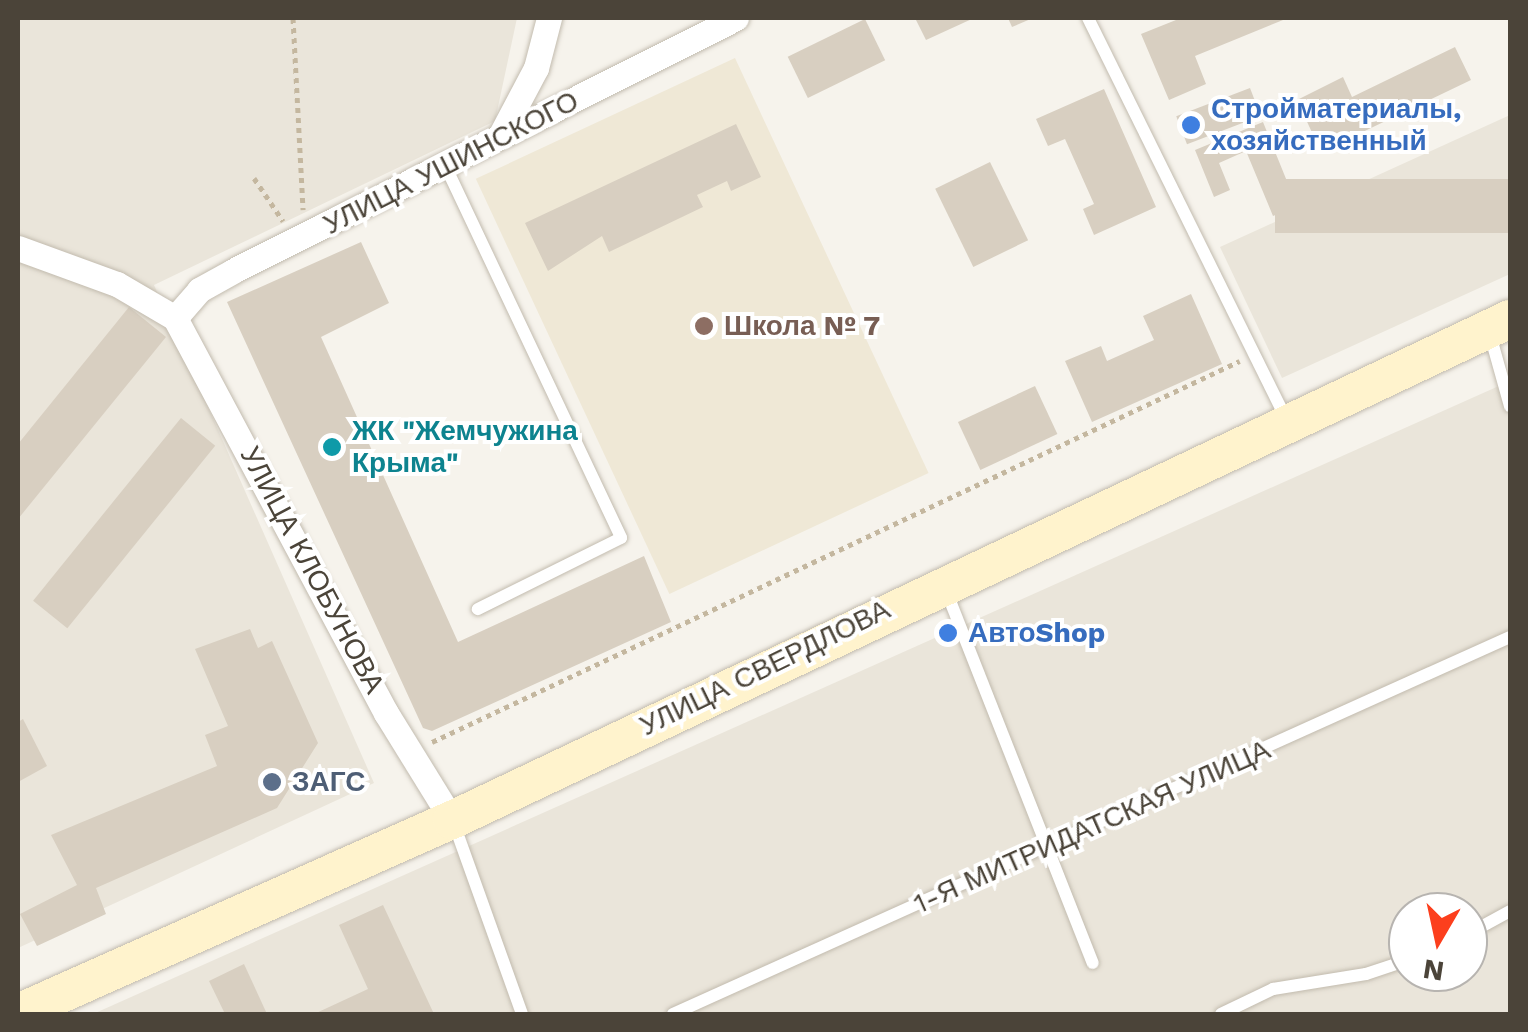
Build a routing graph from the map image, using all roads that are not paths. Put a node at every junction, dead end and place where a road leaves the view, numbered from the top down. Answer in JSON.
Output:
{"nodes":[{"id":1,"x":550,"y":18,"type":"edge"},
{"id":2,"x":736,"y":18,"type":"edge"},
{"id":3,"x":1088,"y":18,"type":"edge"},
{"id":4,"x":500,"y":136,"type":"junction"},
{"id":5,"x":445,"y":164,"type":"junction"},
{"id":6,"x":18,"y":248,"type":"edge"},
{"id":7,"x":175,"y":318,"type":"junction"},
{"id":8,"x":1499,"y":323,"type":"edge"},
{"id":9,"x":1510,"y":406,"type":"edge"},
{"id":10,"x":1289,"y":425,"type":"junction"},
{"id":11,"x":943,"y":582,"type":"junction"},
{"id":12,"x":478,"y":610,"type":"dead end"},
{"id":13,"x":1510,"y":637,"type":"edge"},
{"id":14,"x":452,"y":820,"type":"junction"},
{"id":15,"x":1046,"y":846,"type":"junction"},
{"id":16,"x":1510,"y":911,"type":"edge"},
{"id":17,"x":1488,"y":923,"type":"edge"},
{"id":18,"x":1093,"y":963,"type":"dead end"},
{"id":19,"x":1388,"y":967,"type":"edge"},
{"id":20,"x":18,"y":1014,"type":"edge"},
{"id":21,"x":522,"y":1014,"type":"edge"},
{"id":22,"x":673,"y":1014,"type":"edge"},
{"id":23,"x":1222,"y":1014,"type":"edge"}],
"edges":[{"from":1,"to":4,"type":"street"},
{"from":2,"to":4,"type":"street","name":"УЛИЦА УШИНСКОГО"},
{"from":3,"to":10,"type":"lane"},
{"from":4,"to":5,"type":"street","name":"УЛИЦА УШИНСКОГО"},
{"from":5,"to":7,"type":"street","name":"УЛИЦА УШИНСКОГО"},
{"from":5,"to":12,"type":"lane"},
{"from":6,"to":7,"type":"street"},
{"from":7,"to":14,"type":"street","name":"УЛИЦА КЛОБУНОВА"},
{"from":8,"to":9,"type":"lane"},
{"from":8,"to":10,"type":"main road","name":"УЛИЦА СВЕРДЛОВА"},
{"from":10,"to":11,"type":"main road","name":"УЛИЦА СВЕРДЛОВА"},
{"from":11,"to":14,"type":"main road","name":"УЛИЦА СВЕРДЛОВА"},
{"from":11,"to":15,"type":"lane"},
{"from":13,"to":15,"type":"lane","name":"1-Я МИТРИДАТСКАЯ УЛИЦА"},
{"from":14,"to":20,"type":"main road","name":"УЛИЦА СВЕРДЛОВА"},
{"from":14,"to":21,"type":"lane"},
{"from":15,"to":18,"type":"lane"},
{"from":15,"to":22,"type":"lane","name":"1-Я МИТРИДАТСКАЯ УЛИЦА"},
{"from":16,"to":17,"type":"lane"},
{"from":19,"to":23,"type":"lane"}]}
